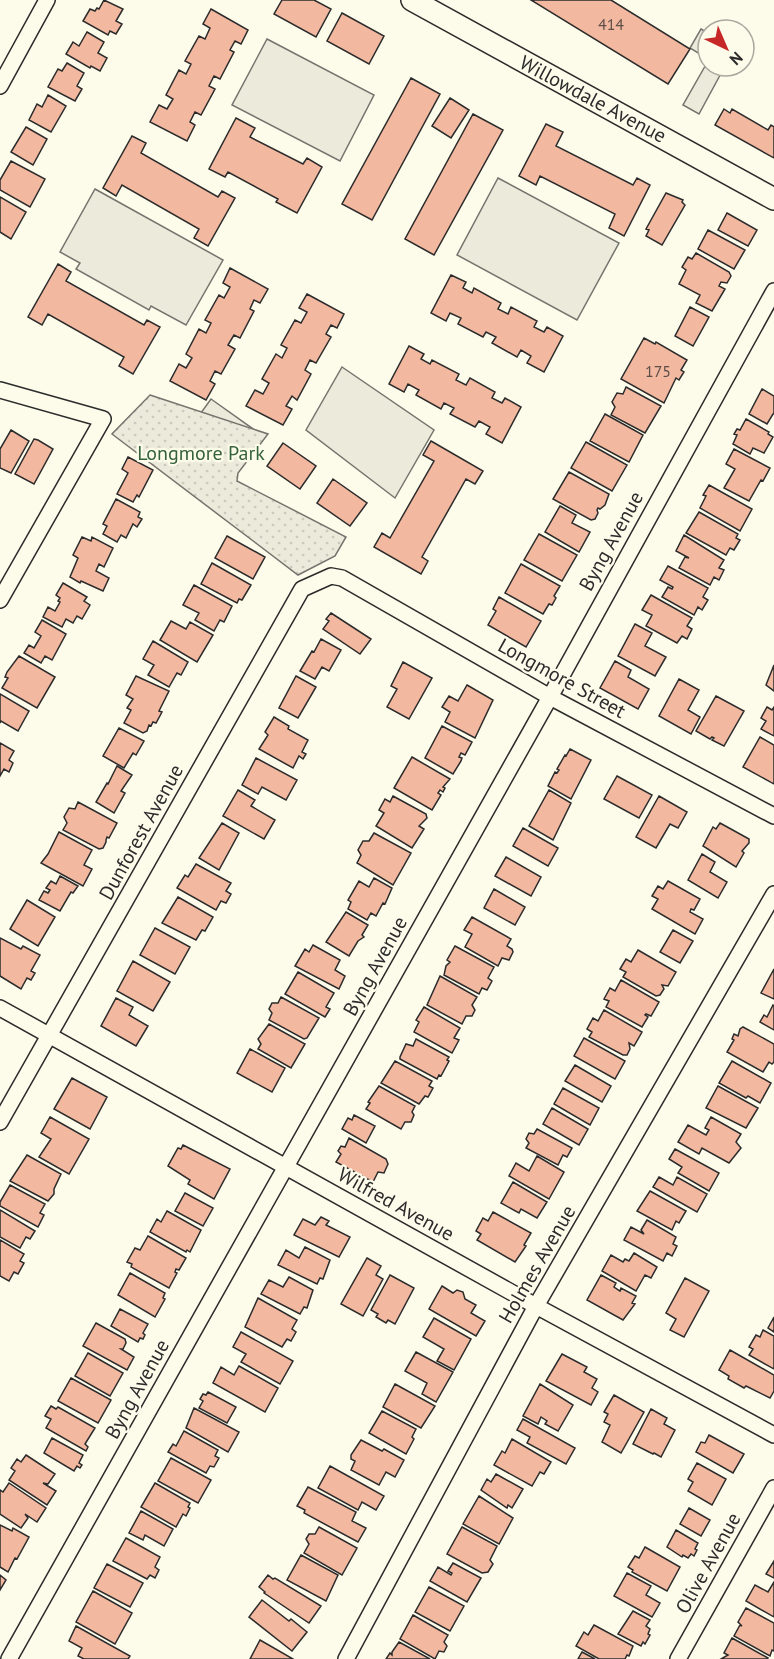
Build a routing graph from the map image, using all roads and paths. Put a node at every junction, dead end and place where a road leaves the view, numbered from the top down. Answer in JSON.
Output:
{"nodes":[{"id":1,"x":47,"y":0,"type":"edge"},
{"id":2,"x":412,"y":0,"type":"edge"},
{"id":3,"x":0,"y":86,"type":"edge"},
{"id":4,"x":774,"y":199,"type":"edge"},
{"id":5,"x":774,"y":291,"type":"edge"},
{"id":6,"x":0,"y":390,"type":"edge"},
{"id":7,"x":331,"y":576,"type":"joint"},
{"id":8,"x":0,"y":600,"type":"edge"},
{"id":9,"x":550,"y":697,"type":"junction"},
{"id":10,"x":774,"y":816,"type":"edge"},
{"id":11,"x":774,"y":894,"type":"edge"},
{"id":12,"x":0,"y":1008,"type":"edge"},
{"id":13,"x":50,"y":1034,"type":"junction"},
{"id":14,"x":0,"y":1122,"type":"edge"},
{"id":15,"x":286,"y":1167,"type":"junction"},
{"id":16,"x":536,"y":1306,"type":"junction"},
{"id":17,"x":774,"y":1435,"type":"edge"},
{"id":18,"x":774,"y":1488,"type":"edge"},
{"id":19,"x":9,"y":1659,"type":"edge"},
{"id":20,"x":346,"y":1659,"type":"edge"},
{"id":21,"x":678,"y":1659,"type":"edge"}],
"edges":[{"from":1,"to":3,"type":"street"},
{"from":2,"to":4,"type":"street","name":"Willowdale Avenue"},
{"from":5,"to":9,"type":"street","name":"Byng Avenue"},
{"from":6,"to":8,"type":"street"},
{"from":7,"to":9,"type":"street","name":"Longmore Street"},
{"from":7,"to":13,"type":"street","name":"Dunforest Avenue"},
{"from":9,"to":10,"type":"street","name":"Longmore Street"},
{"from":9,"to":15,"type":"street","name":"Byng Avenue"},
{"from":11,"to":16,"type":"street","name":"Holmes Avenue"},
{"from":12,"to":13,"type":"street","name":"Wilfred Avenue"},
{"from":13,"to":14,"type":"street","name":"Dunforest Avenue"},
{"from":13,"to":15,"type":"street","name":"Wilfred Avenue"},
{"from":15,"to":16,"type":"street","name":"Wilfred Avenue"},
{"from":15,"to":19,"type":"street","name":"Byng Avenue"},
{"from":16,"to":17,"type":"street","name":"Wilfred Avenue"},
{"from":16,"to":20,"type":"street","name":"Holmes Avenue"},
{"from":18,"to":21,"type":"street","name":"Olive Avenue"}]}
